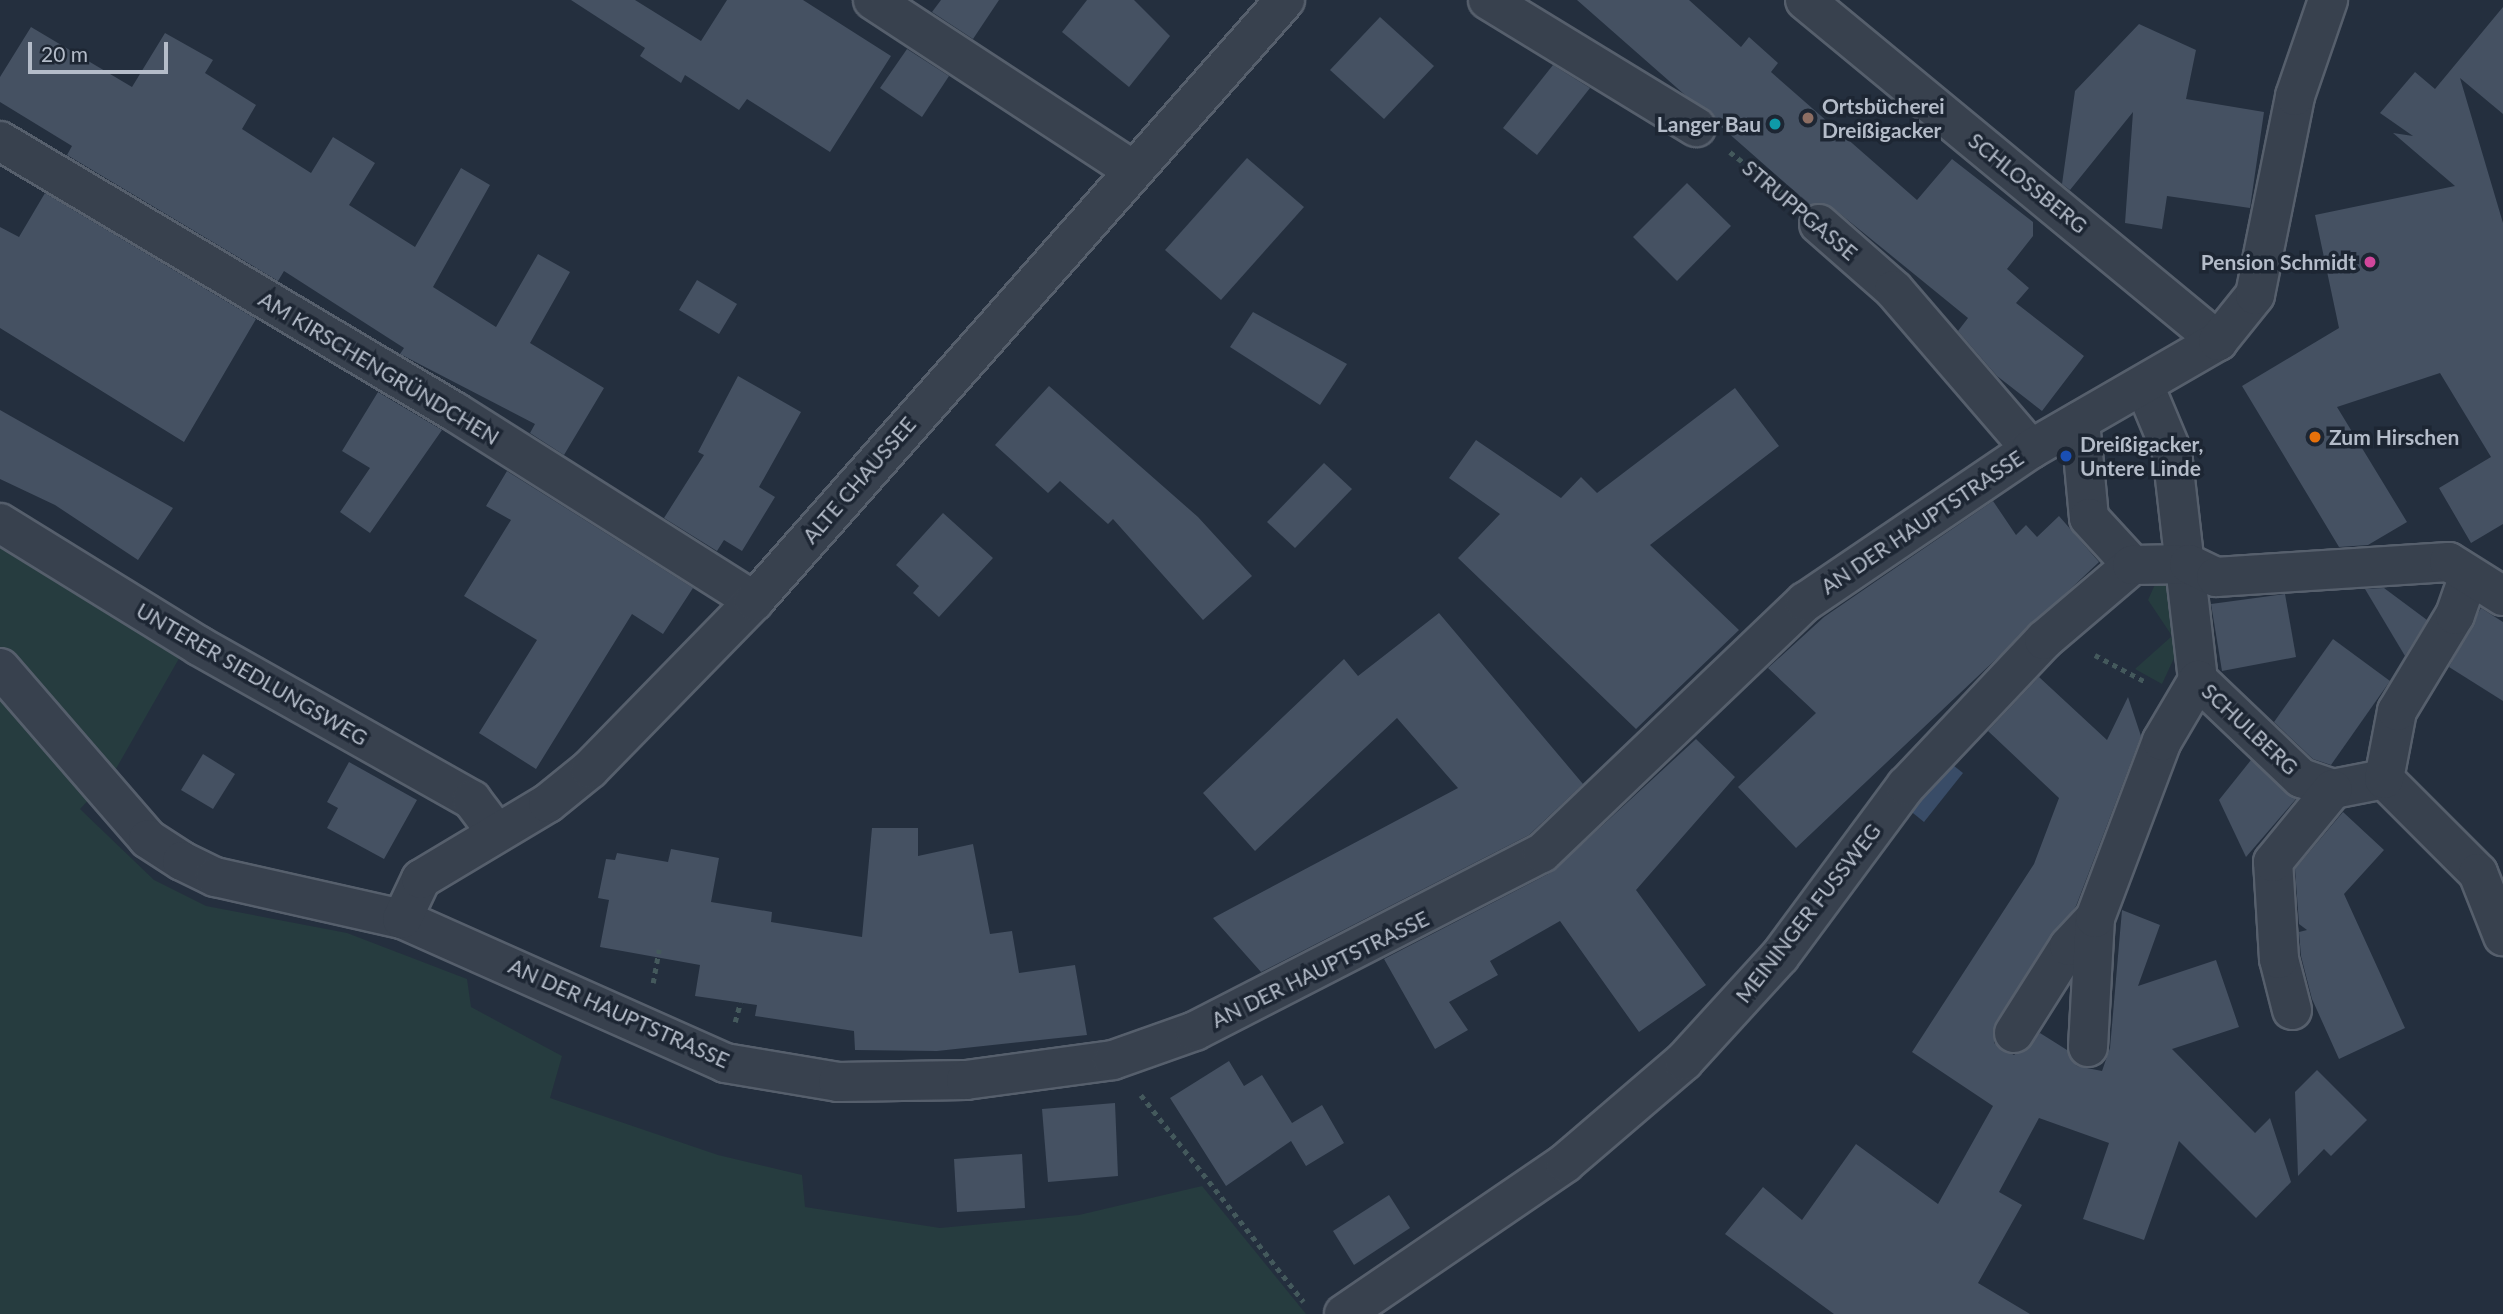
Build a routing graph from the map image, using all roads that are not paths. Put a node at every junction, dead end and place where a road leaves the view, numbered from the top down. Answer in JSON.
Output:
{"nodes":[{"id":1,"x":873,"y":0,"type":"edge"},
{"id":2,"x":1284,"y":0,"type":"edge"},
{"id":3,"x":1488,"y":0,"type":"edge"},
{"id":4,"x":1805,"y":0,"type":"edge"},
{"id":5,"x":2328,"y":0,"type":"edge"},
{"id":6,"x":1696,"y":127,"type":"road end"},
{"id":7,"x":0,"y":141,"type":"edge"},
{"id":8,"x":1130,"y":168,"type":"junction"},
{"id":9,"x":1819,"y":224,"type":"road end"},
{"id":10,"x":2218,"y":341,"type":"junction"},
{"id":11,"x":2144,"y":384,"type":"junction"},
{"id":12,"x":2080,"y":421,"type":"junction"},
{"id":13,"x":2031,"y":449,"type":"junction"},
{"id":14,"x":0,"y":523,"type":"edge"},
{"id":15,"x":2503,"y":557,"type":"edge"},
{"id":16,"x":2189,"y":564,"type":"junction"},
{"id":17,"x":2132,"y":565,"type":"junction"},
{"id":18,"x":2469,"y":575,"type":"junction"},
{"id":19,"x":2503,"y":596,"type":"edge"},
{"id":20,"x":754,"y":601,"type":"junction"},
{"id":21,"x":0,"y":668,"type":"edge"},
{"id":22,"x":2198,"y":680,"type":"junction"},
{"id":23,"x":2384,"y":779,"type":"junction"},
{"id":24,"x":2333,"y":789,"type":"junction"},
{"id":25,"x":496,"y":832,"type":"junction"},
{"id":26,"x":2095,"y":918,"type":"junction"},
{"id":27,"x":402,"y":919,"type":"junction"},
{"id":28,"x":2503,"y":936,"type":"edge"},
{"id":29,"x":2292,"y":1010,"type":"dead end"},
{"id":30,"x":2014,"y":1033,"type":"dead end"},
{"id":31,"x":2088,"y":1046,"type":"dead end"},
{"id":32,"x":1344,"y":1314,"type":"edge"}],
"edges":[{"from":1,"to":8,"type":"street"},
{"from":2,"to":8,"type":"street","name":"ALTE CHAUSSEE"},
{"from":3,"to":6,"type":"street"},
{"from":4,"to":10,"type":"street","name":"SCHLOSSBERG"},
{"from":5,"to":10,"type":"street","name":"AN DER HAUPTSTRASSE"},
{"from":7,"to":20,"type":"street","name":"AM KIRSCHENGRÜNDCHEN"},
{"from":8,"to":20,"type":"street","name":"ALTE CHAUSSEE"},
{"from":9,"to":13,"type":"street","name":"STRUPPGASSE"},
{"from":10,"to":11,"type":"street","name":"AN DER HAUPTSTRASSE"},
{"from":11,"to":12,"type":"street","name":"AN DER HAUPTSTRASSE"},
{"from":11,"to":16,"type":"street"},
{"from":12,"to":13,"type":"street","name":"AN DER HAUPTSTRASSE"},
{"from":12,"to":17,"type":"street"},
{"from":13,"to":27,"type":"street","name":"AN DER HAUPTSTRASSE"},
{"from":14,"to":25,"type":"street","name":"UNTERER SIEDLUNGSWEG"},
{"from":15,"to":18,"type":"street"},
{"from":16,"to":17,"type":"street"},
{"from":16,"to":18,"type":"street"},
{"from":16,"to":22,"type":"street"},
{"from":17,"to":32,"type":"street","name":"MEININGER FUSSWEG"},
{"from":18,"to":19,"type":"street"},
{"from":18,"to":23,"type":"street"},
{"from":20,"to":25,"type":"street","name":"ALTE CHAUSSEE"},
{"from":21,"to":27,"type":"street","name":"AN DER HAUPTSTRASSE"},
{"from":22,"to":24,"type":"street","name":"SCHULBERG"},
{"from":22,"to":26,"type":"street"},
{"from":23,"to":24,"type":"street"},
{"from":23,"to":28,"type":"street"},
{"from":24,"to":29,"type":"street"},
{"from":25,"to":27,"type":"street","name":"ALTE CHAUSSEE"},
{"from":26,"to":30,"type":"street"},
{"from":26,"to":31,"type":"street"}]}
